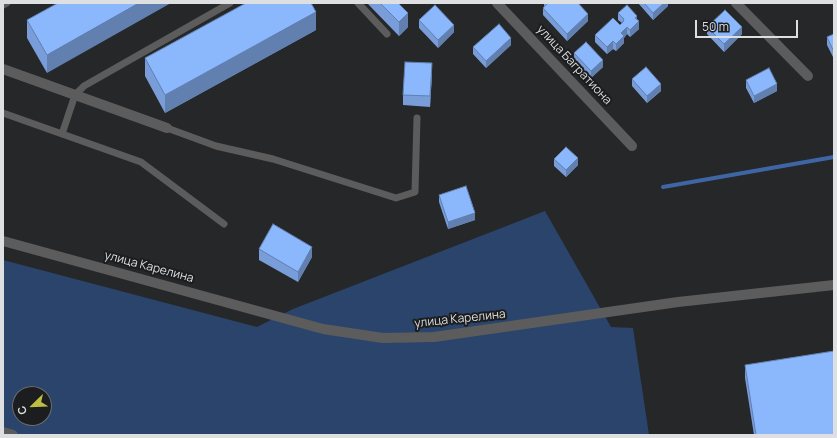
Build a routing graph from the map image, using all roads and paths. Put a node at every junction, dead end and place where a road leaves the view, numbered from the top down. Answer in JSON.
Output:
{"nodes":[{"id":1,"x":7,"y":3,"type":"edge"},
{"id":2,"x":230,"y":3,"type":"edge"},
{"id":3,"x":358,"y":3,"type":"edge"},
{"id":4,"x":497,"y":3,"type":"edge"},
{"id":5,"x":736,"y":3,"type":"edge"},
{"id":6,"x":3,"y":5,"type":"edge"},
{"id":7,"x":387,"y":34,"type":"dead end"},
{"id":8,"x":3,"y":69,"type":"edge"},
{"id":9,"x":808,"y":76,"type":"dead end"},
{"id":10,"x":75,"y":95,"type":"junction"},
{"id":11,"x":3,"y":113,"type":"edge"},
{"id":12,"x":417,"y":118,"type":"dead end"},
{"id":13,"x":168,"y":128,"type":"joint"},
{"id":14,"x":62,"y":134,"type":"junction"},
{"id":15,"x":632,"y":146,"type":"dead end"},
{"id":16,"x":224,"y":224,"type":"dead end"},
{"id":17,"x":3,"y":241,"type":"edge"},
{"id":18,"x":834,"y":285,"type":"edge"},
{"id":19,"x":3,"y":432,"type":"edge"},
{"id":20,"x":13,"y":435,"type":"edge"}],
"edges":[{"from":1,"to":6,"type":"lane"},
{"from":2,"to":10,"type":"lane"},
{"from":3,"to":7,"type":"lane"},
{"from":4,"to":15,"type":"street","name":"улица Багратиона"},
{"from":5,"to":9,"type":"street"},
{"from":8,"to":10,"type":"street"},
{"from":10,"to":13,"type":"street"},
{"from":10,"to":14,"type":"lane"},
{"from":11,"to":14,"type":"lane"},
{"from":12,"to":13,"type":"lane"},
{"from":14,"to":16,"type":"lane"},
{"from":17,"to":18,"type":"street","name":"улица Карелина"},
{"from":19,"to":20,"type":"street"}]}
